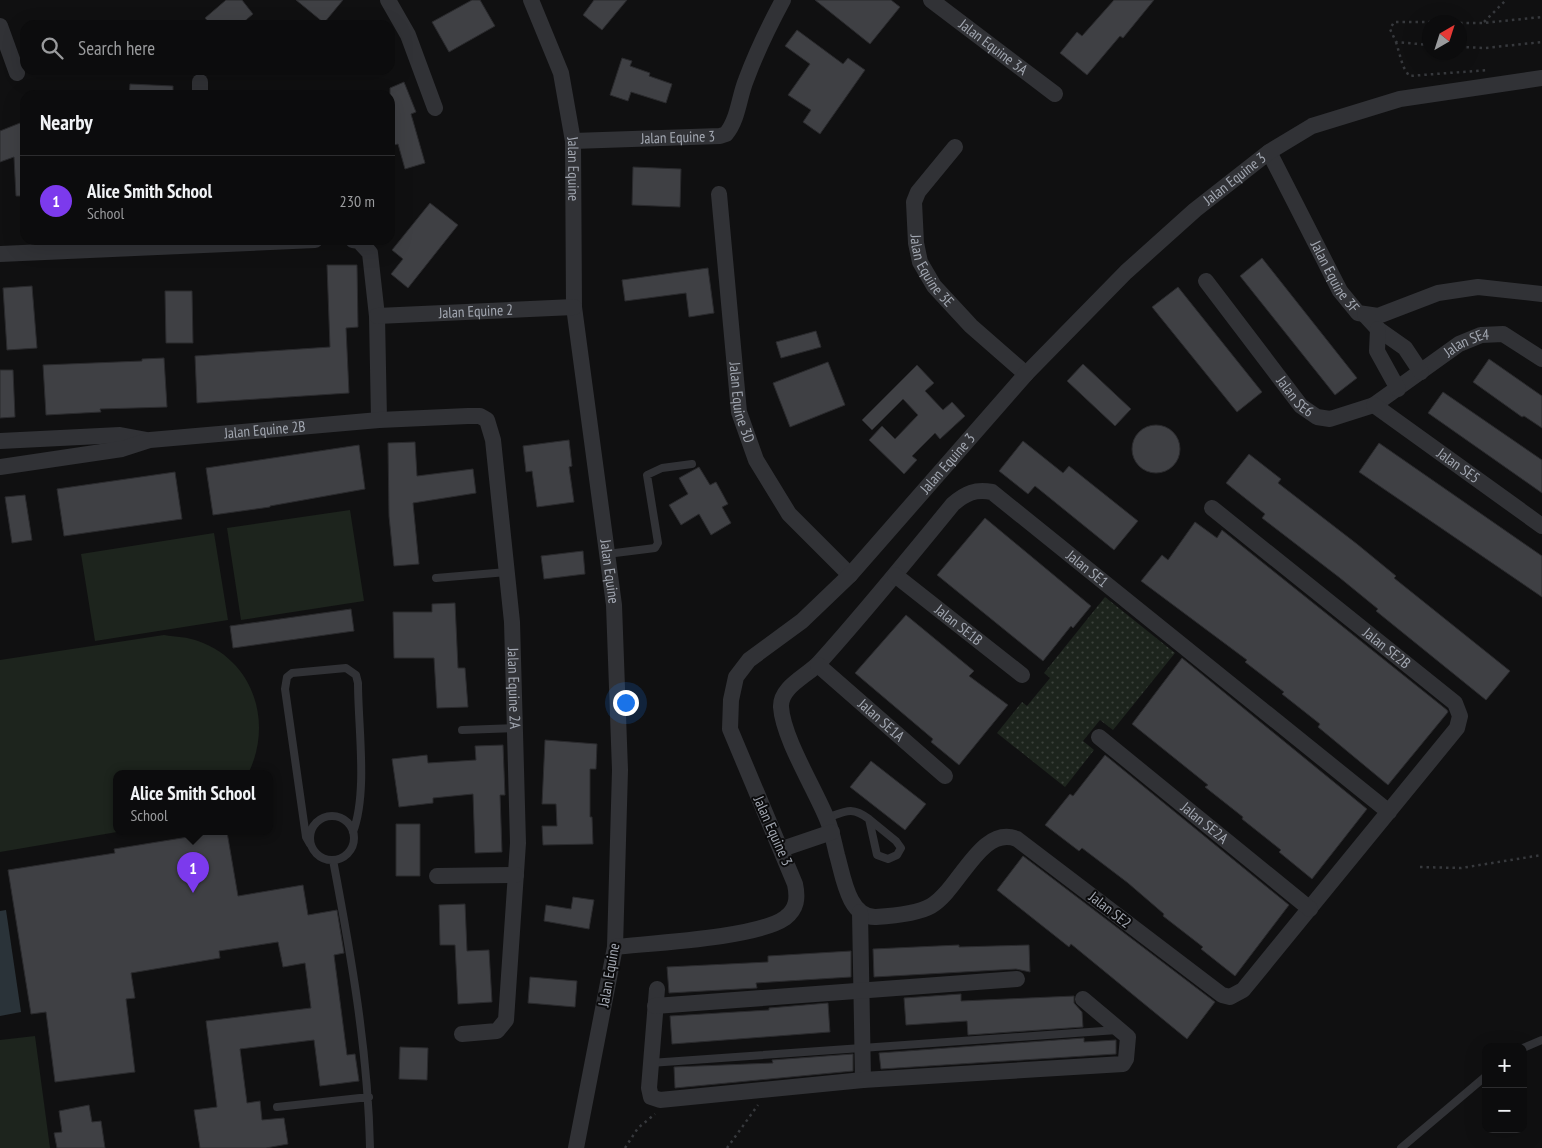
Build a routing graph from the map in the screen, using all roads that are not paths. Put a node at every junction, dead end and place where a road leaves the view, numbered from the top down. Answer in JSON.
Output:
{"nodes":[{"id":1,"x":388,"y":0,"type":"edge"},
{"id":2,"x":531,"y":0,"type":"edge"},
{"id":3,"x":783,"y":0,"type":"edge"},
{"id":4,"x":931,"y":0,"type":"edge"},
{"id":5,"x":0,"y":26,"type":"edge"},
{"id":6,"x":17,"y":73,"type":"dead end"},
{"id":7,"x":1542,"y":78,"type":"edge"},
{"id":8,"x":1055,"y":94,"type":"dead end"},
{"id":9,"x":434,"y":108,"type":"dead end"},
{"id":10,"x":573,"y":141,"type":"junction"},
{"id":11,"x":955,"y":148,"type":"dead end"},
{"id":12,"x":1269,"y":152,"type":"junction"},
{"id":13,"x":719,"y":194,"type":"dead end"},
{"id":14,"x":154,"y":245,"type":"edge"},
{"id":15,"x":363,"y":245,"type":"edge"},
{"id":16,"x":0,"y":254,"type":"edge"},
{"id":17,"x":1206,"y":281,"type":"dead end"},
{"id":18,"x":1542,"y":294,"type":"edge"},
{"id":19,"x":574,"y":307,"type":"junction"},
{"id":20,"x":1365,"y":315,"type":"junction"},
{"id":21,"x":377,"y":316,"type":"junction"},
{"id":22,"x":1378,"y":329,"type":"junction"},
{"id":23,"x":1542,"y":359,"type":"edge"},
{"id":24,"x":1421,"y":372,"type":"junction"},
{"id":25,"x":1026,"y":374,"type":"junction"},
{"id":26,"x":1398,"y":389,"type":"junction"},
{"id":27,"x":1374,"y":406,"type":"junction"},
{"id":28,"x":379,"y":420,"type":"junction"},
{"id":29,"x":150,"y":440,"type":"junction"},
{"id":30,"x":0,"y":441,"type":"edge"},
{"id":31,"x":692,"y":464,"type":"dead end"},
{"id":32,"x":0,"y":467,"type":"edge"},
{"id":33,"x":1212,"y":508,"type":"dead end"},
{"id":34,"x":1542,"y":526,"type":"edge"},
{"id":35,"x":607,"y":554,"type":"junction"},
{"id":36,"x":507,"y":572,"type":"junction"},
{"id":37,"x":850,"y":575,"type":"junction"},
{"id":38,"x":895,"y":575,"type":"junction"},
{"id":39,"x":436,"y":578,"type":"dead end"},
{"id":40,"x":814,"y":668,"type":"junction"},
{"id":41,"x":1022,"y":675,"type":"dead end"},
{"id":42,"x":514,"y":728,"type":"junction"},
{"id":43,"x":462,"y":730,"type":"dead end"},
{"id":44,"x":1099,"y":737,"type":"dead end"},
{"id":45,"x":945,"y":776,"type":"dead end"},
{"id":46,"x":1388,"y":812,"type":"junction"},
{"id":47,"x":869,"y":819,"type":"junction"},
{"id":48,"x":829,"y":826,"type":"junction"},
{"id":49,"x":353,"y":832,"type":"junction"},
{"id":50,"x":310,"y":844,"type":"junction"},
{"id":51,"x":782,"y":849,"type":"junction"},
{"id":52,"x":333,"y":860,"type":"junction"},
{"id":53,"x":516,"y":875,"type":"junction"},
{"id":54,"x":437,"y":876,"type":"dead end"},
{"id":55,"x":1310,"y":909,"type":"junction"},
{"id":56,"x":860,"y":912,"type":"junction"},
{"id":57,"x":615,"y":947,"type":"junction"},
{"id":58,"x":1017,"y":979,"type":"dead end"},
{"id":59,"x":861,"y":990,"type":"junction"},
{"id":60,"x":1083,"y":999,"type":"dead end"},
{"id":61,"x":1121,"y":1030,"type":"junction"},
{"id":62,"x":462,"y":1034,"type":"dead end"},
{"id":63,"x":1542,"y":1040,"type":"edge"},
{"id":64,"x":1527,"y":1046,"type":"edge"},
{"id":65,"x":862,"y":1049,"type":"junction"},
{"id":66,"x":650,"y":1064,"type":"junction"},
{"id":67,"x":1482,"y":1079,"type":"edge"},
{"id":68,"x":863,"y":1080,"type":"junction"},
{"id":69,"x":369,"y":1097,"type":"junction"},
{"id":70,"x":277,"y":1107,"type":"dead end"},
{"id":71,"x":370,"y":1148,"type":"edge"},
{"id":72,"x":576,"y":1148,"type":"edge"},
{"id":73,"x":1401,"y":1148,"type":"edge"}],
"edges":[{"from":1,"to":9,"type":"street"},
{"from":2,"to":10,"type":"street","name":"Jalan Equine"},
{"from":3,"to":10,"type":"street","name":"Jalan Equine 3"},
{"from":4,"to":8,"type":"street","name":"Jalan Equine 3A"},
{"from":5,"to":6,"type":"street"},
{"from":7,"to":12,"type":"street","name":"Jalan Equine 3"},
{"from":10,"to":19,"type":"street","name":"Jalan Equine"},
{"from":11,"to":25,"type":"street","name":"Jalan Equine 3E"},
{"from":12,"to":20,"type":"street","name":"Jalan Equine 3F"},
{"from":12,"to":25,"type":"street","name":"Jalan Equine 3"},
{"from":13,"to":37,"type":"street","name":"Jalan Equine 3D"},
{"from":14,"to":16,"type":"street"},
{"from":15,"to":21,"type":"street"},
{"from":17,"to":27,"type":"street","name":"Jalan SE6"},
{"from":18,"to":20,"type":"street","name":"Jalan Equine 3F"},
{"from":19,"to":21,"type":"street","name":"Jalan Equine 2"},
{"from":19,"to":35,"type":"street","name":"Jalan Equine"},
{"from":20,"to":22,"type":"street"},
{"from":21,"to":28,"type":"street"},
{"from":22,"to":24,"type":"street"},
{"from":22,"to":26,"type":"street"},
{"from":23,"to":24,"type":"street","name":"Jalan SE4"},
{"from":24,"to":26,"type":"street","name":"Jalan SE6"},
{"from":25,"to":37,"type":"street","name":"Jalan Equine 3"},
{"from":26,"to":27,"type":"street","name":"Jalan SE6"},
{"from":27,"to":34,"type":"street","name":"Jalan SE5"},
{"from":28,"to":29,"type":"street","name":"Jalan Equine 2B"},
{"from":28,"to":36,"type":"street","name":"Jalan Equine 2A"},
{"from":29,"to":30,"type":"street","name":"Jalan Equine 2B"},
{"from":29,"to":32,"type":"street","name":"Jalan Equine 2B"},
{"from":31,"to":35,"type":"lane"},
{"from":33,"to":46,"type":"street","name":"Jalan SE2B"},
{"from":35,"to":57,"type":"street","name":"Jalan Equine"},
{"from":36,"to":39,"type":"lane"},
{"from":36,"to":42,"type":"street","name":"Jalan Equine 2A"},
{"from":37,"to":51,"type":"street","name":"Jalan Equine 3"},
{"from":38,"to":40,"type":"street","name":"Jalan SE1"},
{"from":38,"to":41,"type":"street","name":"Jalan SE1B"},
{"from":38,"to":46,"type":"street","name":"Jalan SE1"},
{"from":40,"to":45,"type":"street","name":"Jalan SE1A"},
{"from":40,"to":48,"type":"street","name":"Jalan SE1"},
{"from":42,"to":43,"type":"lane"},
{"from":42,"to":53,"type":"street","name":"Jalan Equine 2A"},
{"from":44,"to":55,"type":"street","name":"Jalan SE2A"},
{"from":46,"to":55,"type":"street","name":"Jalan SE2"},
{"from":47,"to":47,"type":"lane"},
{"from":47,"to":48,"type":"lane"},
{"from":48,"to":51,"type":"street"},
{"from":48,"to":56,"type":"street"},
{"from":49,"to":50,"type":"lane"},
{"from":49,"to":50,"type":"lane"},
{"from":49,"to":52,"type":"lane"},
{"from":50,"to":52,"type":"lane"},
{"from":51,"to":57,"type":"street","name":"Jalan Equine 3"},
{"from":52,"to":69,"type":"lane"},
{"from":53,"to":54,"type":"street"},
{"from":53,"to":62,"type":"street","name":"Jalan Equine 2A"},
{"from":55,"to":56,"type":"street","name":"Jalan SE2"},
{"from":56,"to":59,"type":"street"},
{"from":57,"to":72,"type":"street","name":"Jalan Equine"},
{"from":58,"to":59,"type":"street"},
{"from":59,"to":65,"type":"street"},
{"from":59,"to":66,"type":"street"},
{"from":60,"to":61,"type":"street"},
{"from":61,"to":65,"type":"lane"},
{"from":61,"to":68,"type":"street"},
{"from":63,"to":64,"type":"lane"},
{"from":65,"to":66,"type":"lane"},
{"from":65,"to":68,"type":"street"},
{"from":66,"to":68,"type":"street"},
{"from":67,"to":73,"type":"lane"},
{"from":69,"to":70,"type":"lane"},
{"from":69,"to":71,"type":"lane"}]}
